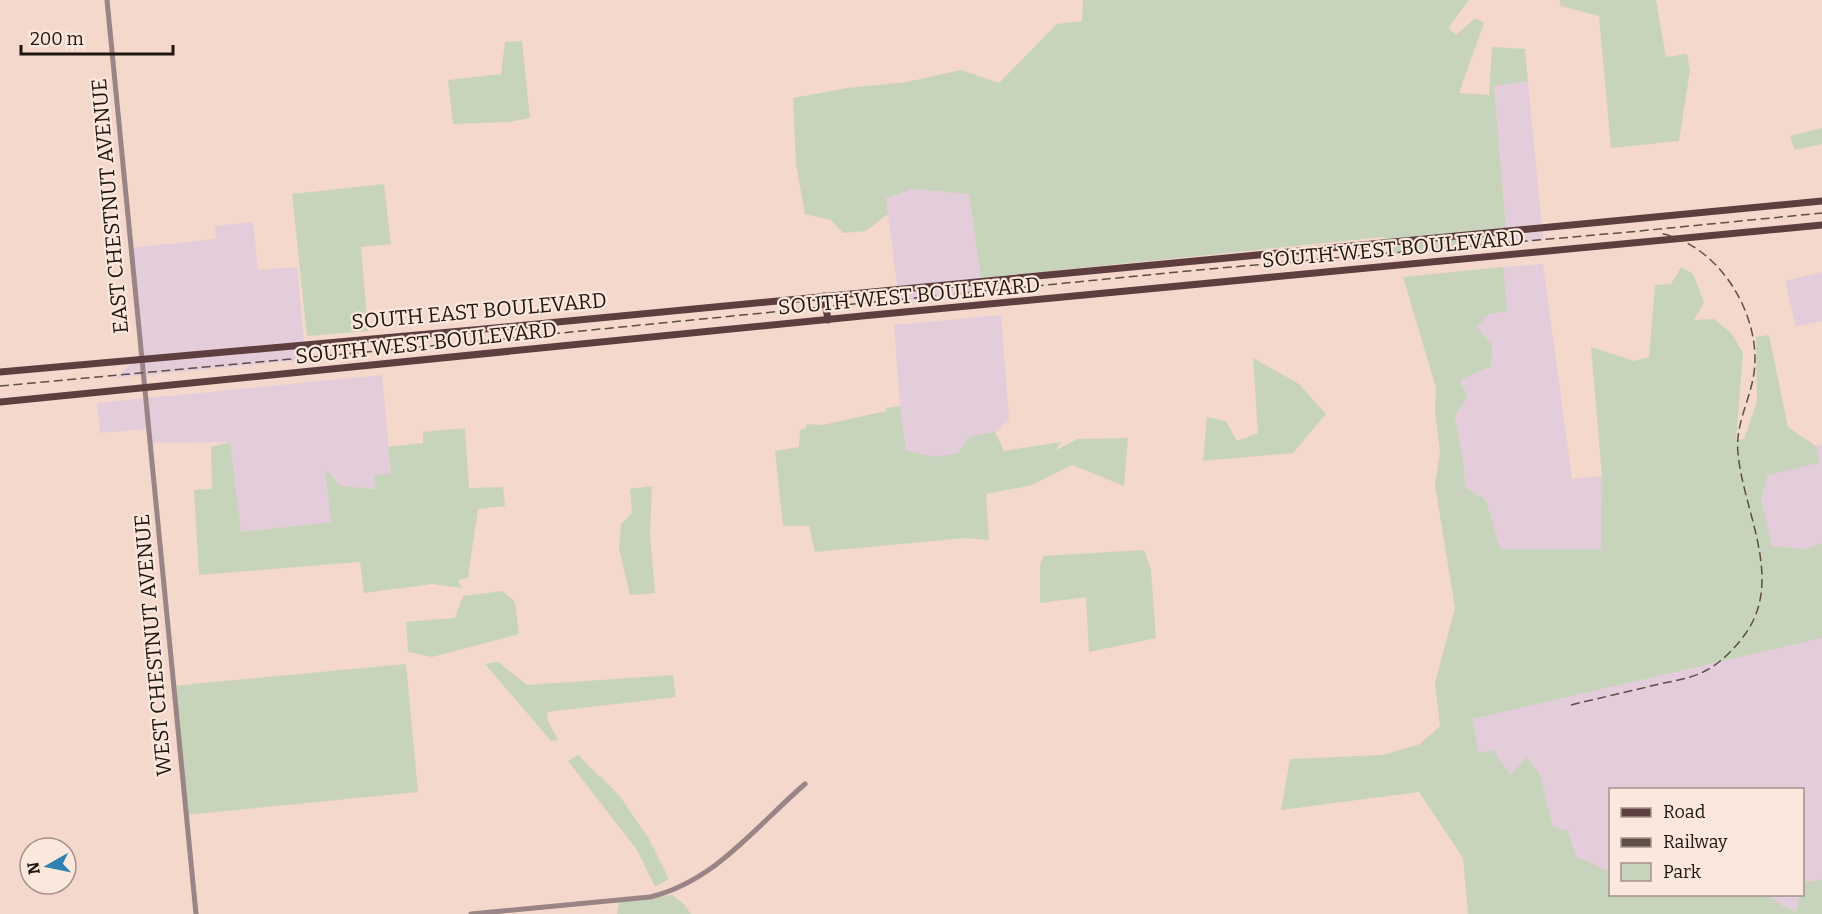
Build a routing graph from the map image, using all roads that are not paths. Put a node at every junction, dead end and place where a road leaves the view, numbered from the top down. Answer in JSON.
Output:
{"nodes":[{"id":1,"x":107,"y":0,"type":"edge"},
{"id":2,"x":1822,"y":201,"type":"edge"},
{"id":3,"x":1822,"y":225,"type":"edge"},
{"id":4,"x":824,"y":296,"type":"junction"},
{"id":5,"x":828,"y":320,"type":"junction"},
{"id":6,"x":142,"y":359,"type":"junction"},
{"id":7,"x":0,"y":372,"type":"edge"},
{"id":8,"x":143,"y":373,"type":"joint"},
{"id":9,"x":145,"y":388,"type":"junction"},
{"id":10,"x":0,"y":402,"type":"edge"},
{"id":11,"x":805,"y":784,"type":"dead end"},
{"id":12,"x":196,"y":914,"type":"edge"},
{"id":13,"x":471,"y":914,"type":"edge"}],
"edges":[{"from":1,"to":6,"type":"street","name":"EAST CHESTNUT AVENUE"},
{"from":2,"to":4,"type":"main road","name":"SOUTH EAST BOULEVARD"},
{"from":3,"to":5,"type":"main road","name":"SOUTH WEST BOULEVARD"},
{"from":4,"to":5,"type":"main road"},
{"from":4,"to":6,"type":"main road","name":"SOUTH EAST BOULEVARD"},
{"from":5,"to":9,"type":"main road","name":"SOUTH WEST BOULEVARD"},
{"from":6,"to":7,"type":"main road","name":"SOUTH EAST BOULEVARD"},
{"from":6,"to":8,"type":"street","name":"EAST CHESTNUT AVENUE"},
{"from":8,"to":9,"type":"street","name":"WEST CHESTNUT AVENUE"},
{"from":9,"to":10,"type":"main road","name":"SOUTH WEST BOULEVARD"},
{"from":9,"to":12,"type":"street","name":"WEST CHESTNUT AVENUE"},
{"from":11,"to":13,"type":"street"}]}
